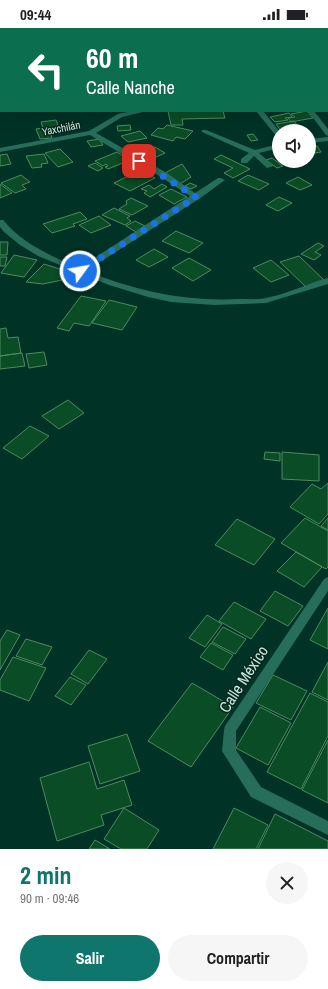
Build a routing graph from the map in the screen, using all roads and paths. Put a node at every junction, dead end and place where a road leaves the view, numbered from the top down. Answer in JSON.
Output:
{"nodes":[{"id":1,"x":138,"y":112,"type":"edge"},
{"id":2,"x":260,"y":112,"type":"edge"},
{"id":3,"x":313,"y":112,"type":"edge"},
{"id":4,"x":272,"y":127,"type":"edge"},
{"id":5,"x":204,"y":131,"type":"dead end"},
{"id":6,"x":91,"y":133,"type":"junction"},
{"id":7,"x":328,"y":134,"type":"edge"},
{"id":8,"x":328,"y":139,"type":"edge"},
{"id":9,"x":316,"y":140,"type":"edge"},
{"id":10,"x":272,"y":148,"type":"edge"},
{"id":11,"x":0,"y":150,"type":"edge"},
{"id":12,"x":254,"y":152,"type":"junction"},
{"id":13,"x":244,"y":161,"type":"dead end"},
{"id":14,"x":270,"y":166,"type":"dead end"},
{"id":15,"x":221,"y":180,"type":"dead end"},
{"id":16,"x":196,"y":197,"type":"junction"},
{"id":17,"x":0,"y":222,"type":"edge"},
{"id":18,"x":80,"y":271,"type":"junction"},
{"id":19,"x":328,"y":281,"type":"edge"},
{"id":20,"x":328,"y":582,"type":"edge"},
{"id":21,"x":328,"y":828,"type":"edge"}],
"edges":[{"from":1,"to":6,"type":"street","name":"Yaxchilán"},
{"from":2,"to":4,"type":"street"},
{"from":3,"to":7,"type":"street"},
{"from":5,"to":12,"type":"street"},
{"from":6,"to":11,"type":"street","name":"Yaxchilán"},
{"from":6,"to":16,"type":"street"},
{"from":8,"to":9,"type":"street"},
{"from":10,"to":12,"type":"street"},
{"from":12,"to":13,"type":"street"},
{"from":12,"to":14,"type":"street"},
{"from":15,"to":16,"type":"street"},
{"from":16,"to":18,"type":"street"},
{"from":17,"to":18,"type":"street"},
{"from":18,"to":19,"type":"street"},
{"from":20,"to":21,"type":"street","name":"Calle México"}]}
